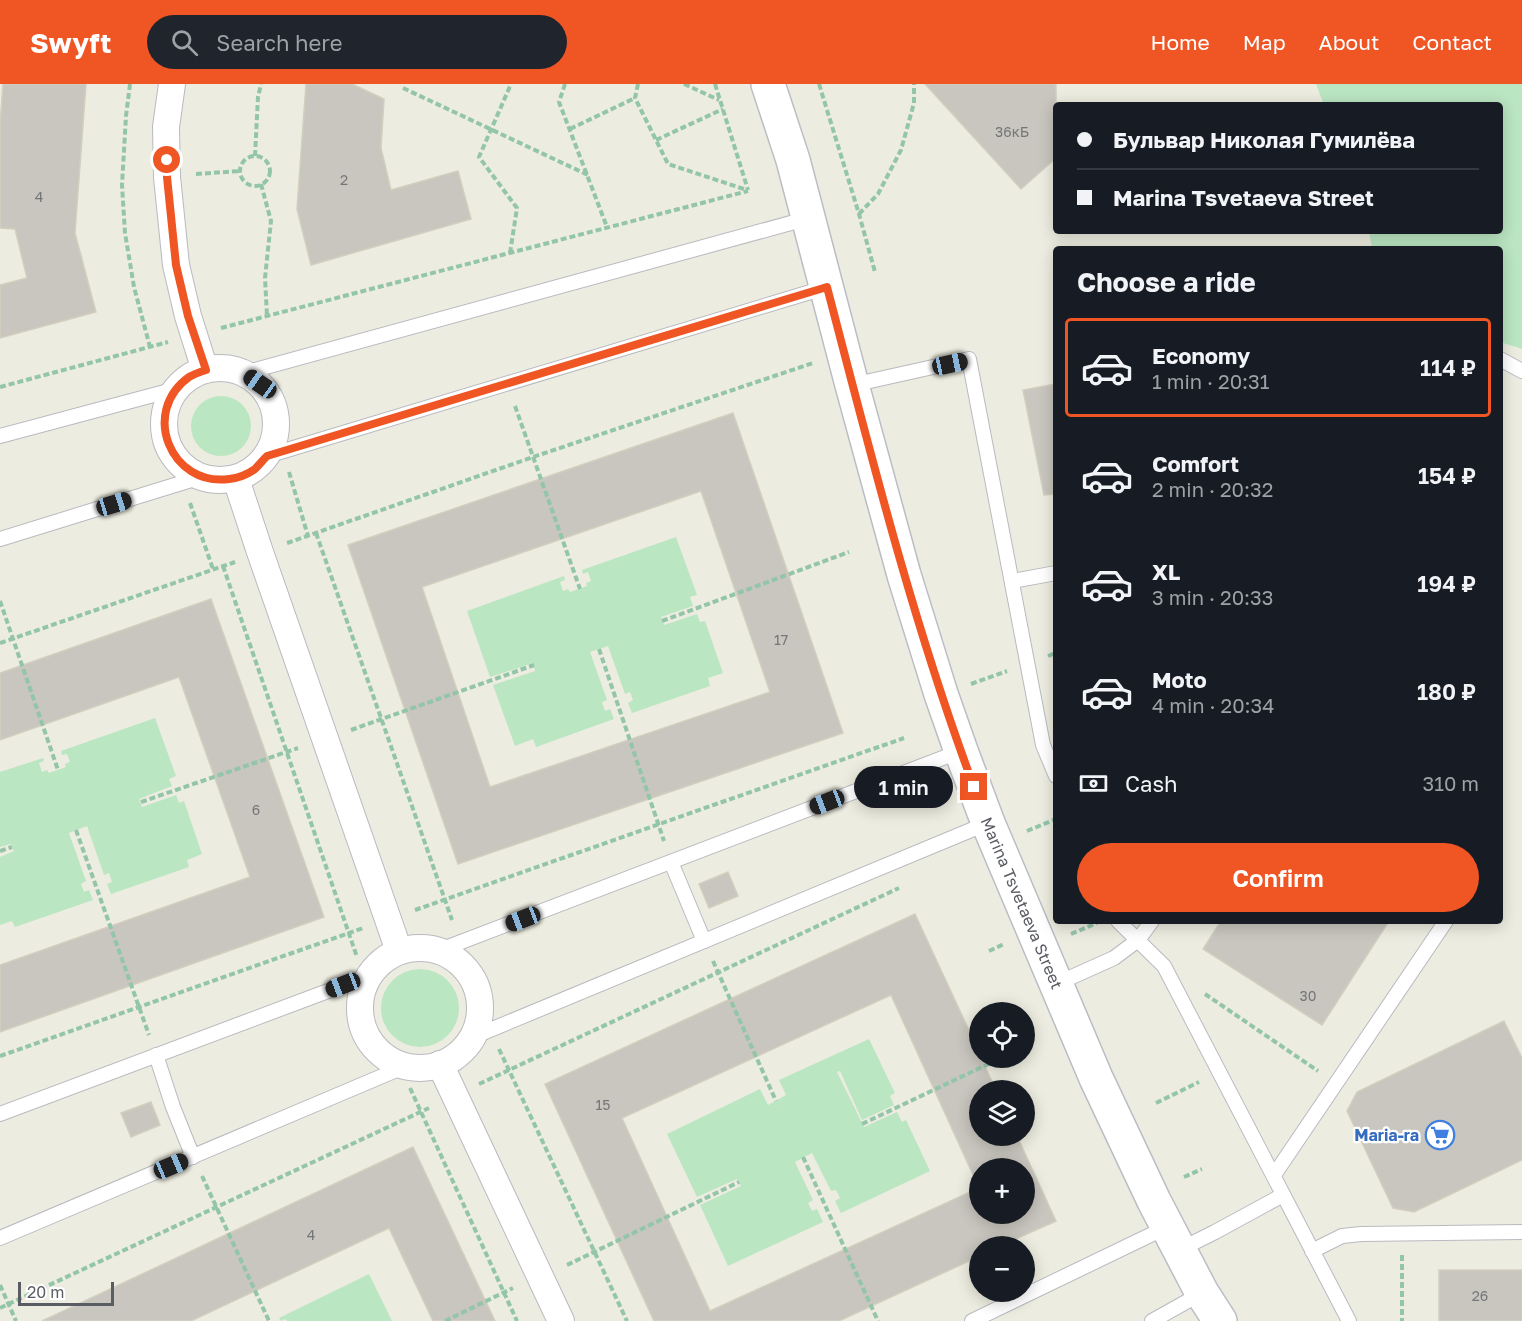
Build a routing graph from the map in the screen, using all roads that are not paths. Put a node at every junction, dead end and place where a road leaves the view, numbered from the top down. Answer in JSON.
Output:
{"nodes":[{"id":1,"x":172,"y":84,"type":"edge"},
{"id":2,"x":768,"y":84,"type":"edge"},
{"id":3,"x":809,"y":218,"type":"junction"},
{"id":4,"x":827,"y":287,"type":"junction"},
{"id":5,"x":1503,"y":361,"type":"edge"},
{"id":6,"x":206,"y":370,"type":"junction"},
{"id":7,"x":1522,"y":371,"type":"edge"},
{"id":8,"x":244,"y":373,"type":"junction"},
{"id":9,"x":852,"y":385,"type":"junction"},
{"id":10,"x":176,"y":389,"type":"junction"},
{"id":11,"x":0,"y":436,"type":"edge"},
{"id":12,"x":275,"y":453,"type":"junction"},
{"id":13,"x":236,"y":478,"type":"junction"},
{"id":14,"x":192,"y":480,"type":"junction"},
{"id":15,"x":0,"y":539,"type":"edge"},
{"id":16,"x":1053,"y":574,"type":"edge"},
{"id":17,"x":1012,"y":581,"type":"junction"},
{"id":18,"x":961,"y":751,"type":"junction"},
{"id":19,"x":1053,"y":769,"type":"edge"},
{"id":20,"x":988,"y":823,"type":"junction"},
{"id":21,"x":671,"y":862,"type":"junction"},
{"id":22,"x":1121,"y":924,"type":"edge"},
{"id":23,"x":1150,"y":924,"type":"edge"},
{"id":24,"x":1444,"y":924,"type":"edge"},
{"id":25,"x":1138,"y":940,"type":"junction"},
{"id":26,"x":704,"y":941,"type":"junction"},
{"id":27,"x":450,"y":947,"type":"junction"},
{"id":28,"x":399,"y":951,"type":"junction"},
{"id":29,"x":366,"y":976,"type":"junction"},
{"id":30,"x":1056,"y":984,"type":"junction"},
{"id":31,"x":482,"y":1033,"type":"junction"},
{"id":32,"x":156,"y":1055,"type":"junction"},
{"id":33,"x":440,"y":1064,"type":"junction"},
{"id":34,"x":404,"y":1068,"type":"junction"},
{"id":35,"x":0,"y":1114,"type":"edge"},
{"id":36,"x":193,"y":1157,"type":"junction"},
{"id":37,"x":1274,"y":1175,"type":"junction"},
{"id":38,"x":1283,"y":1195,"type":"junction"},
{"id":39,"x":1522,"y":1232,"type":"edge"},
{"id":40,"x":0,"y":1238,"type":"edge"},
{"id":41,"x":1173,"y":1238,"type":"junction"},
{"id":42,"x":1312,"y":1251,"type":"junction"},
{"id":43,"x":1202,"y":1293,"type":"junction"},
{"id":44,"x":561,"y":1321,"type":"edge"},
{"id":45,"x":972,"y":1321,"type":"edge"},
{"id":46,"x":1152,"y":1321,"type":"edge"},
{"id":47,"x":1220,"y":1321,"type":"edge"},
{"id":48,"x":1349,"y":1321,"type":"edge"}],
"edges":[{"from":1,"to":6,"type":"street"},
{"from":2,"to":3,"type":"street","name":"Marina Tsvetaeva Street"},
{"from":3,"to":4,"type":"street","name":"Marina Tsvetaeva Street"},
{"from":3,"to":8,"type":"lane"},
{"from":4,"to":9,"type":"street","name":"Marina Tsvetaeva Street"},
{"from":4,"to":12,"type":"lane"},
{"from":5,"to":7,"type":"lane"},
{"from":6,"to":8,"type":"street"},
{"from":6,"to":10,"type":"street"},
{"from":8,"to":12,"type":"street"},
{"from":9,"to":17,"type":"lane"},
{"from":9,"to":18,"type":"street","name":"Marina Tsvetaeva Street"},
{"from":10,"to":11,"type":"lane"},
{"from":10,"to":14,"type":"street"},
{"from":12,"to":13,"type":"street"},
{"from":13,"to":14,"type":"street"},
{"from":13,"to":28,"type":"street"},
{"from":14,"to":15,"type":"lane"},
{"from":16,"to":17,"type":"lane"},
{"from":17,"to":19,"type":"lane"},
{"from":18,"to":20,"type":"street","name":"Marina Tsvetaeva Street"},
{"from":18,"to":21,"type":"lane"},
{"from":20,"to":26,"type":"lane"},
{"from":20,"to":30,"type":"street","name":"Marina Tsvetaeva Street"},
{"from":21,"to":26,"type":"lane"},
{"from":21,"to":27,"type":"lane"},
{"from":22,"to":25,"type":"lane"},
{"from":23,"to":25,"type":"lane"},
{"from":24,"to":37,"type":"lane"},
{"from":25,"to":30,"type":"lane"},
{"from":25,"to":37,"type":"lane"},
{"from":26,"to":31,"type":"lane"},
{"from":27,"to":28,"type":"street"},
{"from":27,"to":31,"type":"street"},
{"from":28,"to":29,"type":"street"},
{"from":29,"to":32,"type":"lane"},
{"from":29,"to":34,"type":"street"},
{"from":30,"to":41,"type":"street","name":"Marina Tsvetaeva Street"},
{"from":31,"to":33,"type":"street"},
{"from":32,"to":35,"type":"lane"},
{"from":32,"to":36,"type":"lane"},
{"from":33,"to":34,"type":"street"},
{"from":33,"to":44,"type":"street"},
{"from":34,"to":36,"type":"lane"},
{"from":36,"to":40,"type":"lane"},
{"from":37,"to":38,"type":"lane"},
{"from":38,"to":41,"type":"lane"},
{"from":38,"to":42,"type":"lane"},
{"from":39,"to":42,"type":"lane"},
{"from":41,"to":43,"type":"street","name":"Marina Tsvetaeva Street"},
{"from":41,"to":45,"type":"lane"},
{"from":42,"to":48,"type":"lane"},
{"from":43,"to":46,"type":"lane"},
{"from":43,"to":47,"type":"street","name":"Marina Tsvetaeva Street"}]}
